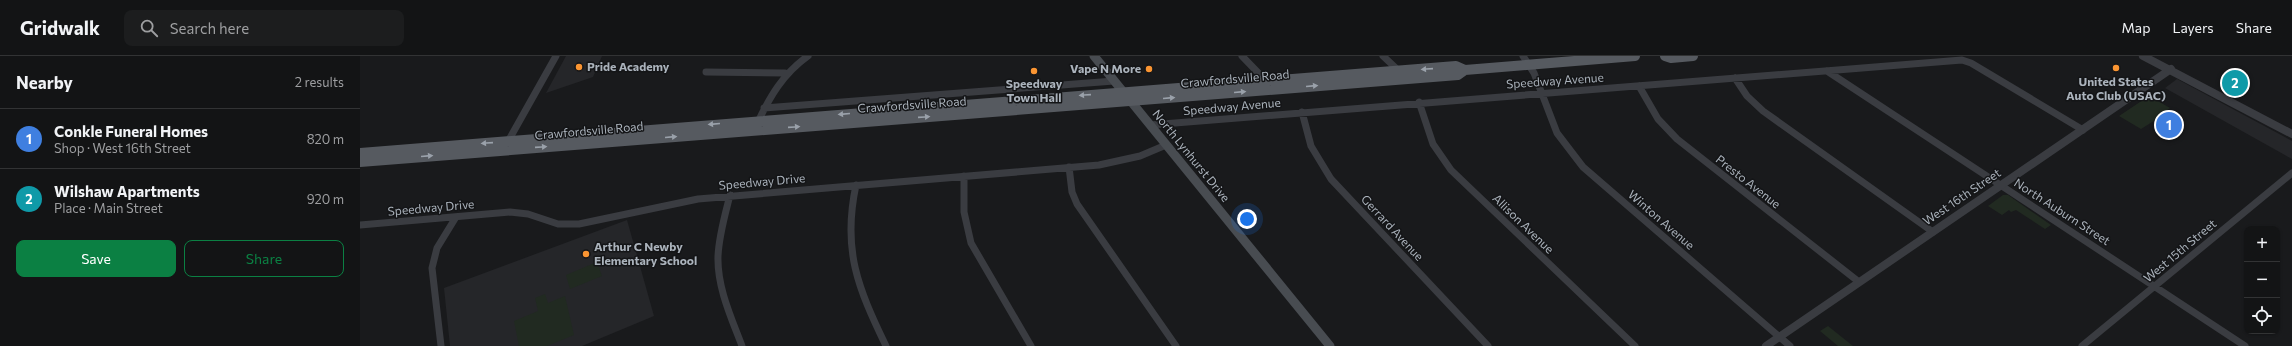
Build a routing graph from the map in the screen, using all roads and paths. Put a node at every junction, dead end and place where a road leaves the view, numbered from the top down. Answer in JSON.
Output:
{"nodes":[{"id":1,"x":556,"y":56,"type":"edge"},
{"id":2,"x":808,"y":56,"type":"edge"},
{"id":3,"x":1094,"y":56,"type":"edge"},
{"id":4,"x":1242,"y":56,"type":"edge"},
{"id":5,"x":1383,"y":56,"type":"edge"},
{"id":6,"x":1523,"y":56,"type":"edge"},
{"id":7,"x":1635,"y":56,"type":"edge"},
{"id":8,"x":1665,"y":56,"type":"edge"},
{"id":9,"x":1693,"y":56,"type":"edge"},
{"id":10,"x":2143,"y":56,"type":"edge"},
{"id":11,"x":2157,"y":56,"type":"edge"},
{"id":12,"x":1530,"y":65,"type":"junction"},
{"id":13,"x":2171,"y":69,"type":"junction"},
{"id":14,"x":1465,"y":70,"type":"junction"},
{"id":15,"x":1399,"y":71,"type":"junction"},
{"id":16,"x":1827,"y":71,"type":"junction"},
{"id":17,"x":706,"y":72,"type":"dead end"},
{"id":18,"x":785,"y":73,"type":"junction"},
{"id":19,"x":1735,"y":78,"type":"junction"},
{"id":20,"x":1408,"y":79,"type":"junction"},
{"id":21,"x":1114,"y":81,"type":"junction"},
{"id":22,"x":1266,"y":81,"type":"junction"},
{"id":23,"x":1639,"y":86,"type":"junction"},
{"id":24,"x":1274,"y":89,"type":"junction"},
{"id":25,"x":1124,"y":92,"type":"junction"},
{"id":26,"x":1541,"y":93,"type":"junction"},
{"id":27,"x":1131,"y":101,"type":"junction"},
{"id":28,"x":1419,"y":102,"type":"junction"},
{"id":29,"x":764,"y":108,"type":"junction"},
{"id":30,"x":1302,"y":112,"type":"junction"},
{"id":31,"x":759,"y":121,"type":"junction"},
{"id":32,"x":1150,"y":125,"type":"junction"},
{"id":33,"x":755,"y":130,"type":"junction"},
{"id":34,"x":2083,"y":130,"type":"junction"},
{"id":35,"x":2292,"y":134,"type":"edge"},
{"id":36,"x":508,"y":141,"type":"junction"},
{"id":37,"x":1166,"y":145,"type":"junction"},
{"id":38,"x":502,"y":150,"type":"junction"},
{"id":39,"x":360,"y":153,"type":"edge"},
{"id":40,"x":360,"y":162,"type":"edge"},
{"id":41,"x":1070,"y":167,"type":"junction"},
{"id":42,"x":2292,"y":173,"type":"edge"},
{"id":43,"x":964,"y":176,"type":"junction"},
{"id":44,"x":856,"y":185,"type":"junction"},
{"id":45,"x":2001,"y":185,"type":"junction"},
{"id":46,"x":730,"y":195,"type":"junction"},
{"id":47,"x":456,"y":217,"type":"junction"},
{"id":48,"x":360,"y":225,"type":"edge"},
{"id":49,"x":1933,"y":232,"type":"junction"},
{"id":50,"x":1859,"y":282,"type":"junction"},
{"id":51,"x":2155,"y":286,"type":"junction"},
{"id":52,"x":1779,"y":337,"type":"junction"},
{"id":53,"x":441,"y":346,"type":"edge"},
{"id":54,"x":742,"y":346,"type":"edge"},
{"id":55,"x":886,"y":346,"type":"edge"},
{"id":56,"x":1031,"y":346,"type":"edge"},
{"id":57,"x":1176,"y":346,"type":"edge"},
{"id":58,"x":1330,"y":346,"type":"edge"},
{"id":59,"x":1488,"y":346,"type":"edge"},
{"id":60,"x":1635,"y":346,"type":"edge"},
{"id":61,"x":1766,"y":346,"type":"edge"},
{"id":62,"x":1790,"y":346,"type":"edge"},
{"id":63,"x":2082,"y":346,"type":"edge"},
{"id":64,"x":2245,"y":346,"type":"edge"}],
"edges":[{"from":1,"to":36,"type":"street"},
{"from":2,"to":18,"type":"street"},
{"from":3,"to":21,"type":"main road","name":"North Lynhurst Drive"},
{"from":4,"to":22,"type":"street"},
{"from":5,"to":15,"type":"street"},
{"from":6,"to":12,"type":"street"},
{"from":7,"to":12,"type":"main road","name":"Crawfordsville Road"},
{"from":8,"to":9,"type":"main road"},
{"from":10,"to":13,"type":"street"},
{"from":11,"to":13,"type":"street"},
{"from":12,"to":14,"type":"main road","name":"Crawfordsville Road"},
{"from":12,"to":26,"type":"street","name":"Winton Avenue"},
{"from":13,"to":34,"type":"street","name":"West 16th Street"},
{"from":13,"to":35,"type":"street"},
{"from":14,"to":15,"type":"main road","name":"Crawfordsville Road","one_way":true},
{"from":14,"to":20,"type":"main road","name":"Crawfordsville Road"},
{"from":15,"to":20,"type":"street"},
{"from":15,"to":22,"type":"main road","name":"Crawfordsville Road"},
{"from":16,"to":19,"type":"street","name":"Speedway Avenue"},
{"from":16,"to":34,"type":"street","name":"Speedway Avenue"},
{"from":16,"to":45,"type":"street","name":"North Auburn Street"},
{"from":17,"to":18,"type":"street"},
{"from":18,"to":29,"type":"street"},
{"from":19,"to":23,"type":"street","name":"Speedway Avenue"},
{"from":19,"to":49,"type":"street"},
{"from":24,"to":20,"type":"main road","name":"Crawfordsville Road","one_way":true},
{"from":21,"to":25,"type":"main road","name":"North Lynhurst Drive"},
{"from":21,"to":29,"type":"street","name":"Crawfordsville Road"},
{"from":22,"to":24,"type":"street"},
{"from":22,"to":25,"type":"main road","name":"Crawfordsville Road"},
{"from":23,"to":26,"type":"street","name":"Speedway Avenue"},
{"from":23,"to":50,"type":"street","name":"Presto Avenue"},
{"from":27,"to":24,"type":"main road","name":"Crawfordsville Road","one_way":true},
{"from":25,"to":27,"type":"main road","name":"North Lynhurst Drive"},
{"from":25,"to":31,"type":"main road","name":"Crawfordsville Road","one_way":true},
{"from":26,"to":28,"type":"street","name":"Speedway Avenue"},
{"from":26,"to":52,"type":"street","name":"Winton Avenue"},
{"from":27,"to":32,"type":"main road","name":"North Lynhurst Drive"},
{"from":33,"to":27,"type":"main road","name":"Crawfordsville Road","one_way":true},
{"from":28,"to":30,"type":"street","name":"Speedway Avenue"},
{"from":28,"to":60,"type":"street","name":"Allison Avenue"},
{"from":29,"to":31,"type":"street"},
{"from":30,"to":32,"type":"street","name":"Speedway Avenue"},
{"from":30,"to":59,"type":"street","name":"Gerrard Avenue"},
{"from":31,"to":33,"type":"street"},
{"from":31,"to":36,"type":"main road","name":"Crawfordsville Road","one_way":true},
{"from":32,"to":37,"type":"main road","name":"North Lynhurst Drive"},
{"from":38,"to":33,"type":"main road","name":"Crawfordsville Road","one_way":true},
{"from":34,"to":45,"type":"street","name":"West 16th Street"},
{"from":36,"to":38,"type":"street"},
{"from":36,"to":39,"type":"main road","name":"Crawfordsville Road","one_way":true},
{"from":37,"to":41,"type":"street","name":"Speedway Drive"},
{"from":37,"to":58,"type":"main road","name":"North Lynhurst Drive"},
{"from":40,"to":38,"type":"main road","name":"Crawfordsville Road","one_way":true},
{"from":41,"to":43,"type":"street","name":"Speedway Drive"},
{"from":41,"to":57,"type":"street"},
{"from":42,"to":51,"type":"street","name":"West 15th Street"},
{"from":43,"to":44,"type":"street","name":"Speedway Drive"},
{"from":43,"to":56,"type":"street"},
{"from":44,"to":46,"type":"street","name":"Speedway Drive"},
{"from":44,"to":55,"type":"street"},
{"from":45,"to":49,"type":"street","name":"West 16th Street"},
{"from":45,"to":51,"type":"street","name":"North Auburn Street"},
{"from":46,"to":47,"type":"street","name":"Speedway Drive"},
{"from":46,"to":54,"type":"street"},
{"from":47,"to":48,"type":"street","name":"Speedway Drive"},
{"from":47,"to":53,"type":"street"},
{"from":49,"to":50,"type":"street","name":"West 16th Street"},
{"from":50,"to":52,"type":"street","name":"West 16th Street"},
{"from":51,"to":63,"type":"street","name":"West 15th Street"},
{"from":51,"to":64,"type":"street","name":"North Auburn Street"},
{"from":52,"to":61,"type":"street","name":"West 16th Street"},
{"from":52,"to":62,"type":"street","name":"Winton Avenue"}]}
